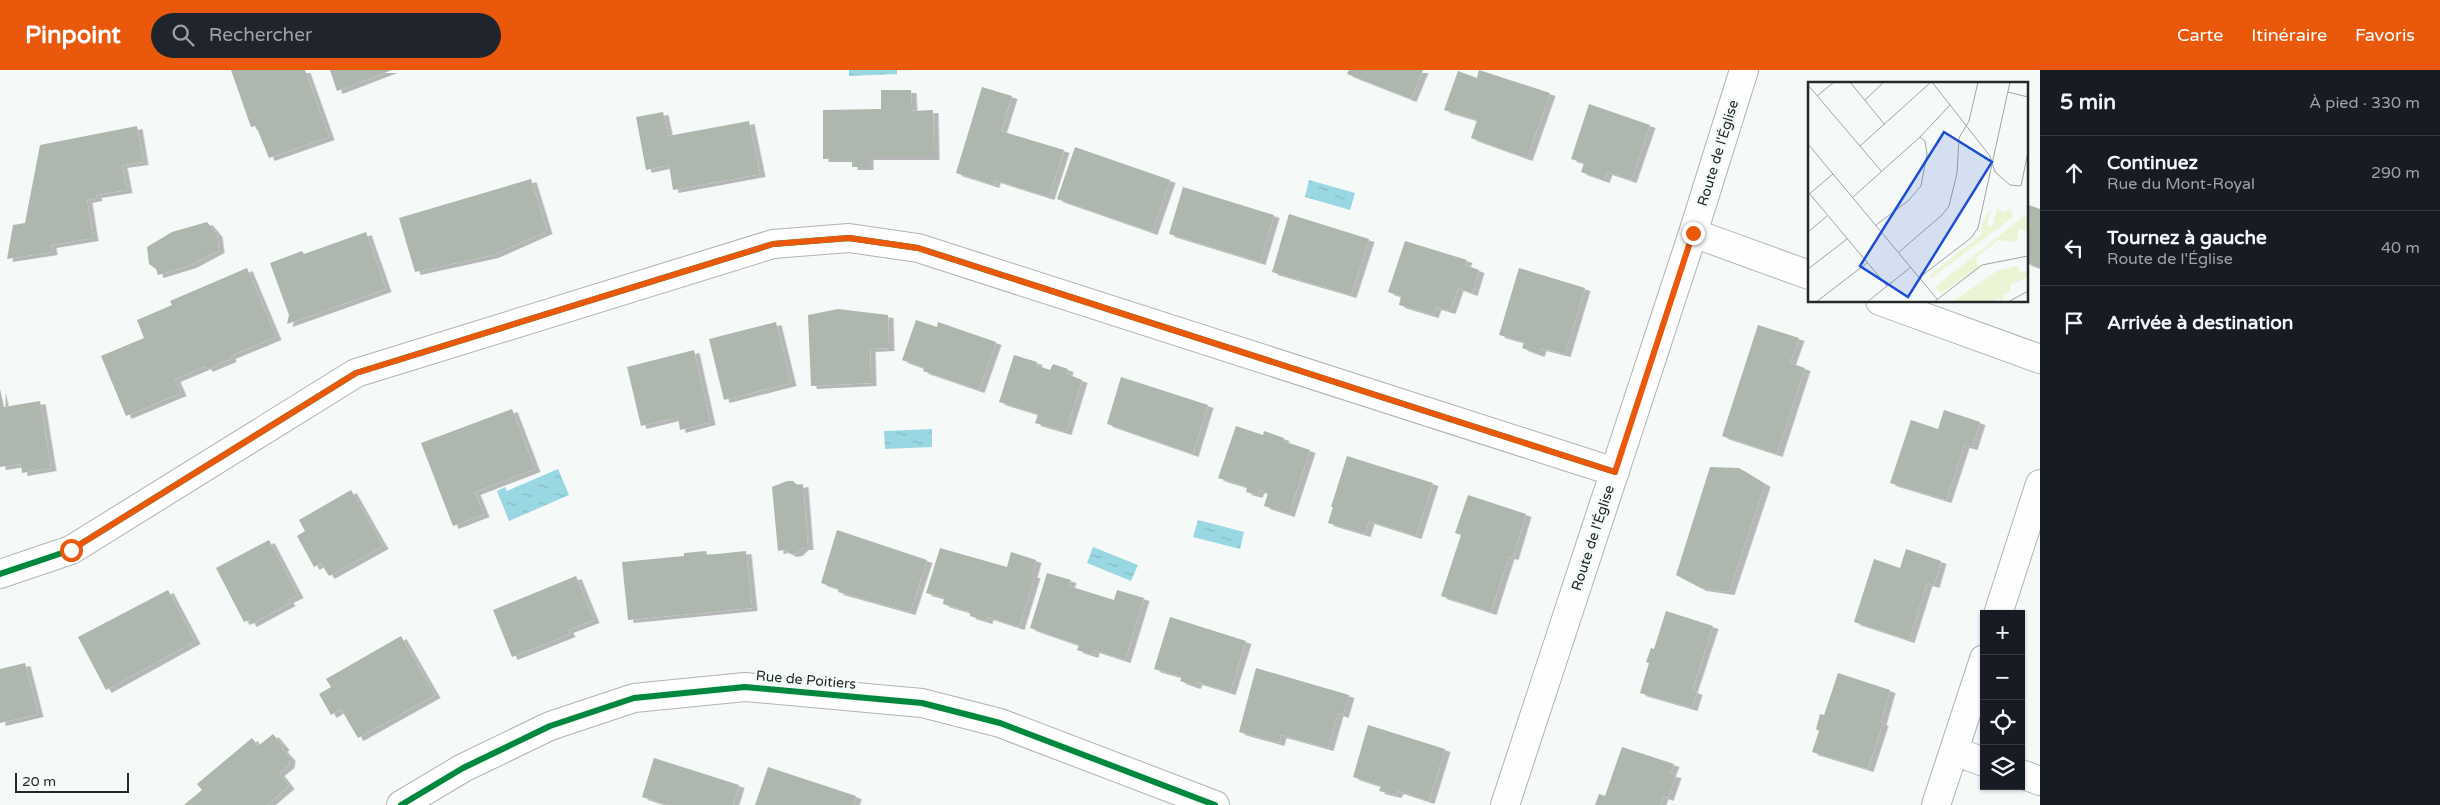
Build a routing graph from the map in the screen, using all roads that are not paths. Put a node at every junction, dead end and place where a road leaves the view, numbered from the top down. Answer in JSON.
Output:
{"nodes":[{"id":1,"x":1738,"y":72,"type":"edge"},
{"id":2,"x":1693,"y":233,"type":"junction"},
{"id":3,"x":1808,"y":275,"type":"edge"},
{"id":4,"x":1883,"y":302,"type":"edge"},
{"id":5,"x":2040,"y":359,"type":"edge"},
{"id":6,"x":1615,"y":472,"type":"junction"},
{"id":7,"x":2040,"y":484,"type":"edge"},
{"id":8,"x":0,"y":574,"type":"edge"},
{"id":9,"x":1999,"y":610,"type":"edge"},
{"id":10,"x":1980,"y":671,"type":"edge"},
{"id":11,"x":1954,"y":751,"type":"junction"},
{"id":12,"x":1980,"y":761,"type":"edge"},
{"id":13,"x":2025,"y":775,"type":"edge"},
{"id":14,"x":2040,"y":781,"type":"edge"},
{"id":15,"x":401,"y":805,"type":"edge"},
{"id":16,"x":1215,"y":805,"type":"edge"},
{"id":17,"x":1505,"y":805,"type":"edge"},
{"id":18,"x":1936,"y":805,"type":"edge"}],
"edges":[{"from":1,"to":2,"type":"street","name":"Route de l'Église"},
{"from":2,"to":3,"type":"street"},
{"from":2,"to":6,"type":"street","name":"Route de l'Église"},
{"from":4,"to":5,"type":"street"},
{"from":6,"to":8,"type":"street"},
{"from":6,"to":17,"type":"street","name":"Route de l'Église"},
{"from":7,"to":9,"type":"street"},
{"from":10,"to":11,"type":"street"},
{"from":11,"to":12,"type":"street"},
{"from":11,"to":18,"type":"street"},
{"from":13,"to":14,"type":"street"},
{"from":15,"to":16,"type":"street","name":"Rue de Poitiers"}]}
